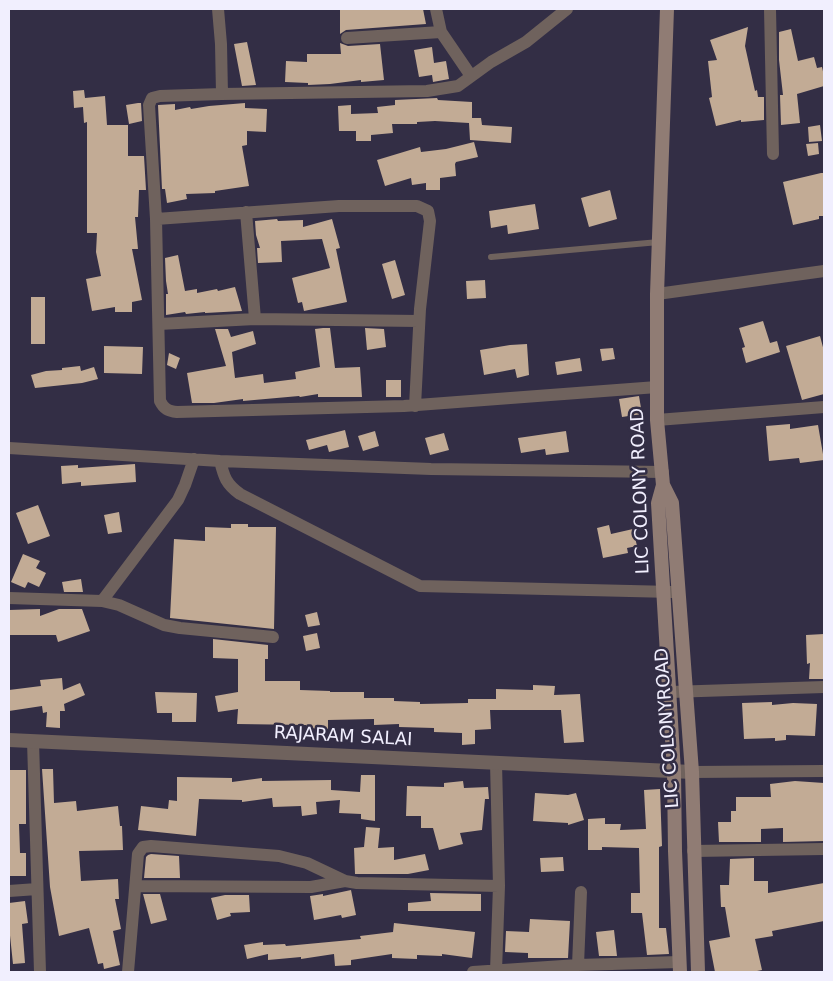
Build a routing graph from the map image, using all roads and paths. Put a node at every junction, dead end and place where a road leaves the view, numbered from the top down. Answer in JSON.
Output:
{"nodes":[{"id":1,"x":218,"y":9,"type":"edge"},
{"id":2,"x":436,"y":9,"type":"edge"},
{"id":3,"x":567,"y":9,"type":"edge"},
{"id":4,"x":667,"y":9,"type":"edge"},
{"id":5,"x":770,"y":9,"type":"edge"},
{"id":6,"x":441,"y":32,"type":"junction"},
{"id":7,"x":347,"y":38,"type":"dead end"},
{"id":8,"x":471,"y":76,"type":"junction"},
{"id":9,"x":222,"y":94,"type":"junction"},
{"id":10,"x":773,"y":154,"type":"dead end"},
{"id":11,"x":246,"y":212,"type":"junction"},
{"id":12,"x":156,"y":219,"type":"junction"},
{"id":13,"x":659,"y":242,"type":"junction"},
{"id":14,"x":491,"y":257,"type":"dead end"},
{"id":15,"x":824,"y":271,"type":"edge"},
{"id":16,"x":657,"y":294,"type":"junction"},
{"id":17,"x":255,"y":319,"type":"junction"},
{"id":18,"x":420,"y":320,"type":"junction"},
{"id":19,"x":159,"y":324,"type":"junction"},
{"id":20,"x":657,"y":387,"type":"junction"},
{"id":21,"x":415,"y":406,"type":"junction"},
{"id":22,"x":824,"y":407,"type":"edge"},
{"id":23,"x":657,"y":420,"type":"junction"},
{"id":24,"x":9,"y":448,"type":"edge"},
{"id":25,"x":194,"y":459,"type":"junction"},
{"id":26,"x":220,"y":461,"type":"junction"},
{"id":27,"x":663,"y":478,"type":"junction"},
{"id":28,"x":664,"y":592,"type":"junction"},
{"id":29,"x":678,"y":592,"type":"junction"},
{"id":30,"x":9,"y":598,"type":"edge"},
{"id":31,"x":102,"y":601,"type":"junction"},
{"id":32,"x":273,"y":637,"type":"dead end"},
{"id":33,"x":824,"y":687,"type":"edge"},
{"id":34,"x":686,"y":691,"type":"junction"},
{"id":35,"x":670,"y":692,"type":"junction"},
{"id":36,"x":9,"y":740,"type":"edge"},
{"id":37,"x":33,"y":740,"type":"junction"},
{"id":38,"x":496,"y":763,"type":"junction"},
{"id":39,"x":824,"y":771,"type":"edge"},
{"id":40,"x":674,"y":772,"type":"junction"},
{"id":41,"x":692,"y":772,"type":"junction"},
{"id":42,"x":824,"y":849,"type":"edge"},
{"id":43,"x":694,"y":851,"type":"junction"},
{"id":44,"x":345,"y":881,"type":"junction"},
{"id":45,"x":136,"y":886,"type":"junction"},
{"id":46,"x":499,"y":886,"type":"junction"},
{"id":47,"x":37,"y":889,"type":"junction"},
{"id":48,"x":9,"y":891,"type":"edge"},
{"id":49,"x":581,"y":892,"type":"dead end"},
{"id":50,"x":578,"y":965,"type":"junction"},
{"id":51,"x":680,"y":967,"type":"edge"},
{"id":52,"x":496,"y":971,"type":"junction"},
{"id":53,"x":40,"y":972,"type":"edge"},
{"id":54,"x":128,"y":972,"type":"edge"},
{"id":55,"x":474,"y":972,"type":"edge"},
{"id":56,"x":698,"y":972,"type":"edge"}],
"edges":[{"from":1,"to":9,"type":"street"},
{"from":2,"to":6,"type":"street"},
{"from":3,"to":8,"type":"street"},
{"from":4,"to":13,"type":"main road","name":"LIC COLONY ROAD"},
{"from":5,"to":10,"type":"street"},
{"from":6,"to":7,"type":"street"},
{"from":6,"to":8,"type":"street"},
{"from":8,"to":9,"type":"street"},
{"from":9,"to":12,"type":"street"},
{"from":11,"to":12,"type":"street"},
{"from":11,"to":17,"type":"street"},
{"from":11,"to":18,"type":"street"},
{"from":12,"to":19,"type":"street"},
{"from":13,"to":14,"type":"lane"},
{"from":13,"to":16,"type":"main road","name":"LIC COLONY ROAD"},
{"from":15,"to":16,"type":"street"},
{"from":16,"to":20,"type":"main road","name":"LIC COLONY ROAD"},
{"from":17,"to":18,"type":"street"},
{"from":17,"to":19,"type":"street"},
{"from":18,"to":21,"type":"street"},
{"from":19,"to":21,"type":"street"},
{"from":20,"to":21,"type":"street"},
{"from":20,"to":23,"type":"main road","name":"LIC COLONY ROAD"},
{"from":22,"to":23,"type":"street"},
{"from":23,"to":27,"type":"main road","name":"LIC COLONY ROAD"},
{"from":24,"to":25,"type":"street"},
{"from":25,"to":26,"type":"street"},
{"from":25,"to":31,"type":"street"},
{"from":26,"to":27,"type":"street"},
{"from":26,"to":28,"type":"street"},
{"from":27,"to":28,"type":"main road","name":"LIC COLONY ROAD"},
{"from":27,"to":29,"type":"main road","name":"LIC COLONYROAD"},
{"from":28,"to":29,"type":"street"},
{"from":28,"to":35,"type":"main road","name":"LIC COLONY ROAD"},
{"from":29,"to":34,"type":"main road","name":"LIC COLONYROAD"},
{"from":30,"to":31,"type":"street"},
{"from":31,"to":32,"type":"street"},
{"from":33,"to":34,"type":"street"},
{"from":34,"to":35,"type":"street"},
{"from":34,"to":41,"type":"main road","name":"LIC COLONYROAD"},
{"from":35,"to":40,"type":"main road","name":"LIC COLONY ROAD"},
{"from":36,"to":37,"type":"street","name":"RAJARAM SALAI"},
{"from":37,"to":38,"type":"street","name":"RAJARAM SALAI"},
{"from":37,"to":47,"type":"street"},
{"from":38,"to":40,"type":"street","name":"RAJARAM SALAI"},
{"from":38,"to":46,"type":"street"},
{"from":39,"to":41,"type":"street"},
{"from":40,"to":41,"type":"street","name":"RAJARAM SALAI"},
{"from":40,"to":51,"type":"main road","name":"LIC COLONY ROAD"},
{"from":41,"to":43,"type":"main road","name":"LIC COLONYROAD"},
{"from":42,"to":43,"type":"street"},
{"from":43,"to":56,"type":"main road","name":"LIC COLONYROAD"},
{"from":44,"to":45,"type":"street"},
{"from":44,"to":45,"type":"street"},
{"from":44,"to":46,"type":"street"},
{"from":45,"to":54,"type":"street"},
{"from":46,"to":52,"type":"street"},
{"from":47,"to":48,"type":"street"},
{"from":47,"to":53,"type":"street"},
{"from":49,"to":50,"type":"street"},
{"from":50,"to":51,"type":"street"},
{"from":50,"to":52,"type":"street"},
{"from":52,"to":55,"type":"street"}]}
